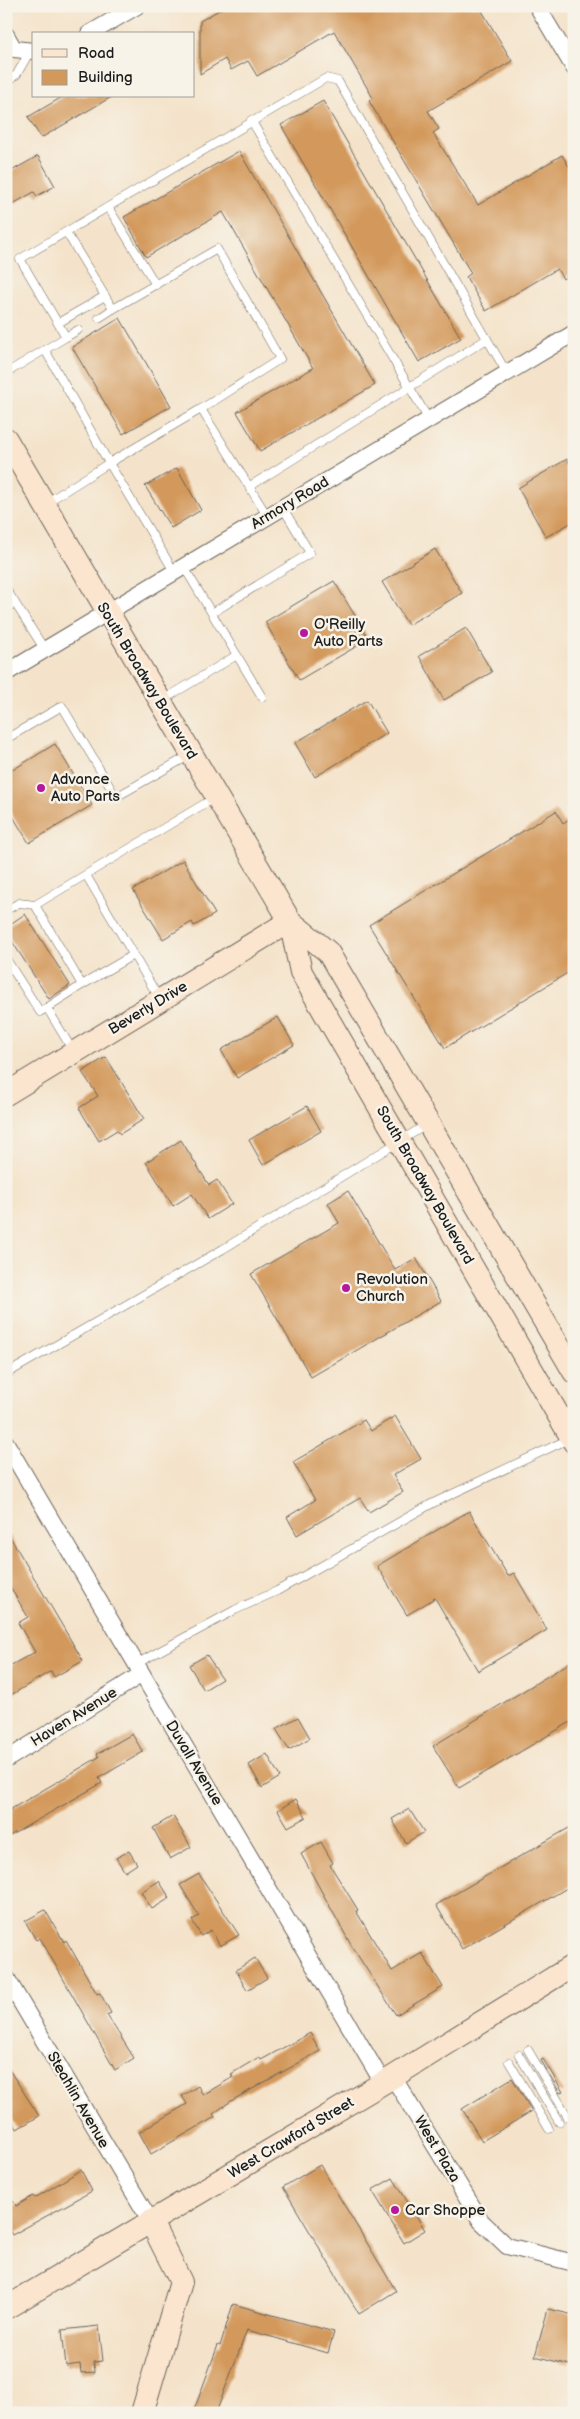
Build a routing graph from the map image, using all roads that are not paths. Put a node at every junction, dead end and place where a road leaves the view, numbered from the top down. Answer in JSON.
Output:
{"nodes":[{"id":1,"x":137,"y":6,"type":"edge"},
{"id":2,"x":537,"y":6,"type":"edge"},
{"id":3,"x":92,"y":32,"type":"edge"},
{"id":4,"x":6,"y":35,"type":"edge"},
{"id":5,"x":32,"y":51,"type":"edge"},
{"id":6,"x":574,"y":68,"type":"edge"},
{"id":7,"x":6,"y":83,"type":"edge"},
{"id":8,"x":251,"y":120,"type":"junction"},
{"id":9,"x":108,"y":207,"type":"junction"},
{"id":10,"x":66,"y":232,"type":"junction"},
{"id":11,"x":156,"y":284,"type":"junction"},
{"id":12,"x":105,"y":296,"type":"junction"},
{"id":13,"x":113,"y":309,"type":"junction"},
{"id":14,"x":99,"y":318,"type":"dead end"},
{"id":15,"x":58,"y":323,"type":"junction"},
{"id":16,"x":78,"y":330,"type":"dead end"},
{"id":17,"x":574,"y":333,"type":"edge"},
{"id":18,"x":66,"y":337,"type":"junction"},
{"id":19,"x":486,"y":340,"type":"junction"},
{"id":20,"x":45,"y":350,"type":"junction"},
{"id":21,"x":6,"y":373,"type":"edge"},
{"id":22,"x":507,"y":373,"type":"junction"},
{"id":23,"x":409,"y":387,"type":"junction"},
{"id":24,"x":201,"y":408,"type":"junction"},
{"id":25,"x":429,"y":420,"type":"junction"},
{"id":26,"x":6,"y":439,"type":"edge"},
{"id":27,"x":109,"y":463,"type":"junction"},
{"id":28,"x":250,"y":486,"type":"junction"},
{"id":29,"x":44,"y":504,"type":"junction"},
{"id":30,"x":283,"y":508,"type":"junction"},
{"id":31,"x":268,"y":517,"type":"junction"},
{"id":32,"x":179,"y":570,"type":"junction"},
{"id":33,"x":6,"y":589,"type":"edge"},
{"id":34,"x":15,"y":603,"type":"junction"},
{"id":35,"x":6,"y":608,"type":"edge"},
{"id":36,"x":212,"y":613,"type":"junction"},
{"id":37,"x":107,"y":614,"type":"junction"},
{"id":38,"x":45,"y":650,"type":"junction"},
{"id":39,"x":237,"y":655,"type":"junction"},
{"id":40,"x":6,"y":673,"type":"edge"},
{"id":41,"x":262,"y":697,"type":"dead end"},
{"id":42,"x":160,"y":703,"type":"junction"},
{"id":43,"x":6,"y":739,"type":"edge"},
{"id":44,"x":191,"y":754,"type":"junction"},
{"id":45,"x":216,"y":796,"type":"junction"},
{"id":46,"x":86,"y":875,"type":"junction"},
{"id":47,"x":35,"y":905,"type":"junction"},
{"id":48,"x":6,"y":910,"type":"edge"},
{"id":49,"x":290,"y":921,"type":"junction"},
{"id":50,"x":133,"y":954,"type":"junction"},
{"id":51,"x":6,"y":959,"type":"edge"},
{"id":52,"x":82,"y":985,"type":"junction"},
{"id":53,"x":161,"y":1000,"type":"junction"},
{"id":54,"x":47,"y":1008,"type":"junction"},
{"id":55,"x":74,"y":1053,"type":"junction"},
{"id":56,"x":6,"y":1094,"type":"edge"},
{"id":57,"x":429,"y":1124,"type":"junction"},
{"id":58,"x":400,"y":1141,"type":"junction"},
{"id":59,"x":574,"y":1372,"type":"edge"},
{"id":60,"x":6,"y":1374,"type":"edge"},
{"id":61,"x":573,"y":1439,"type":"edge"},
{"id":62,"x":6,"y":1443,"type":"edge"},
{"id":63,"x":139,"y":1669,"type":"junction"},
{"id":64,"x":6,"y":1760,"type":"edge"},
{"id":65,"x":574,"y":1965,"type":"edge"},
{"id":66,"x":6,"y":1977,"type":"edge"},
{"id":67,"x":528,"y":2050,"type":"dead end"},
{"id":68,"x":519,"y":2056,"type":"dead end"},
{"id":69,"x":509,"y":2062,"type":"dead end"},
{"id":70,"x":388,"y":2080,"type":"junction"},
{"id":71,"x":568,"y":2117,"type":"dead end"},
{"id":72,"x":559,"y":2122,"type":"dead end"},
{"id":73,"x":549,"y":2129,"type":"dead end"},
{"id":74,"x":150,"y":2222,"type":"junction"},
{"id":75,"x":574,"y":2263,"type":"edge"},
{"id":76,"x":6,"y":2308,"type":"edge"},
{"id":77,"x":142,"y":2413,"type":"edge"}],
"edges":[{"from":1,"to":3,"type":"street"},
{"from":2,"to":6,"type":"street"},
{"from":4,"to":5,"type":"street"},
{"from":5,"to":7,"type":"lane"},
{"from":8,"to":9,"type":"lane"},
{"from":8,"to":19,"type":"lane"},
{"from":8,"to":23,"type":"lane"},
{"from":9,"to":10,"type":"lane"},
{"from":9,"to":11,"type":"lane"},
{"from":10,"to":12,"type":"lane"},
{"from":10,"to":15,"type":"lane"},
{"from":11,"to":13,"type":"lane"},
{"from":11,"to":24,"type":"lane"},
{"from":12,"to":13,"type":"lane"},
{"from":12,"to":15,"type":"lane"},
{"from":13,"to":14,"type":"lane"},
{"from":15,"to":18,"type":"lane"},
{"from":16,"to":18,"type":"lane"},
{"from":17,"to":22,"type":"street","name":"Armory Road"},
{"from":18,"to":20,"type":"lane"},
{"from":19,"to":22,"type":"lane"},
{"from":19,"to":23,"type":"lane"},
{"from":20,"to":21,"type":"lane"},
{"from":20,"to":27,"type":"lane"},
{"from":22,"to":25,"type":"street","name":"Armory Road"},
{"from":23,"to":25,"type":"lane"},
{"from":23,"to":28,"type":"lane"},
{"from":24,"to":27,"type":"lane"},
{"from":24,"to":28,"type":"lane"},
{"from":25,"to":30,"type":"street","name":"Armory Road"},
{"from":26,"to":29,"type":"main road","name":"South Broadway Boulevard"},
{"from":27,"to":29,"type":"lane"},
{"from":27,"to":32,"type":"lane"},
{"from":28,"to":31,"type":"lane"},
{"from":29,"to":37,"type":"main road","name":"South Broadway Boulevard"},
{"from":30,"to":31,"type":"street","name":"Armory Road"},
{"from":30,"to":36,"type":"lane"},
{"from":31,"to":32,"type":"street","name":"Armory Road"},
{"from":32,"to":36,"type":"lane"},
{"from":32,"to":37,"type":"street","name":"Armory Road"},
{"from":33,"to":34,"type":"lane"},
{"from":34,"to":35,"type":"lane"},
{"from":34,"to":38,"type":"lane"},
{"from":36,"to":39,"type":"lane"},
{"from":37,"to":38,"type":"street","name":"Armory Road"},
{"from":37,"to":42,"type":"main road","name":"South Broadway Boulevard"},
{"from":38,"to":40,"type":"street","name":"Armory Road"},
{"from":39,"to":41,"type":"lane"},
{"from":39,"to":42,"type":"lane"},
{"from":42,"to":44,"type":"main road","name":"South Broadway Boulevard"},
{"from":43,"to":44,"type":"lane"},
{"from":44,"to":45,"type":"main road","name":"South Broadway Boulevard"},
{"from":45,"to":46,"type":"lane"},
{"from":45,"to":49,"type":"main road","name":"South Broadway Boulevard"},
{"from":46,"to":47,"type":"lane"},
{"from":46,"to":50,"type":"lane"},
{"from":47,"to":48,"type":"lane"},
{"from":47,"to":52,"type":"lane"},
{"from":49,"to":53,"type":"main road","name":"Beverly Drive"},
{"from":49,"to":57,"type":"main road","name":"South Broadway Boulevard"},
{"from":49,"to":58,"type":"main road","name":"South Broadway Boulevard"},
{"from":50,"to":52,"type":"lane"},
{"from":50,"to":53,"type":"lane"},
{"from":51,"to":54,"type":"lane"},
{"from":52,"to":54,"type":"lane"},
{"from":53,"to":55,"type":"main road","name":"Beverly Drive"},
{"from":54,"to":55,"type":"lane"},
{"from":55,"to":56,"type":"main road","name":"Beverly Drive"},
{"from":57,"to":58,"type":"lane"},
{"from":57,"to":59,"type":"main road","name":"South Broadway Boulevard"},
{"from":58,"to":60,"type":"lane"},
{"from":58,"to":61,"type":"main road","name":"South Broadway Boulevard"},
{"from":61,"to":63,"type":"lane"},
{"from":62,"to":63,"type":"street","name":"Duvall Avenue"},
{"from":63,"to":64,"type":"street","name":"Haven Avenue"},
{"from":63,"to":70,"type":"street","name":"Duvall Avenue"},
{"from":65,"to":70,"type":"main road","name":"West Crawford Street"},
{"from":66,"to":74,"type":"street","name":"Steahlin Avenue"},
{"from":67,"to":71,"type":"lane"},
{"from":68,"to":72,"type":"lane"},
{"from":69,"to":73,"type":"lane"},
{"from":70,"to":74,"type":"main road","name":"West Crawford Street"},
{"from":70,"to":75,"type":"street","name":"West Plaza"},
{"from":74,"to":76,"type":"main road","name":"West Crawford Street"},
{"from":74,"to":77,"type":"main road"}]}
